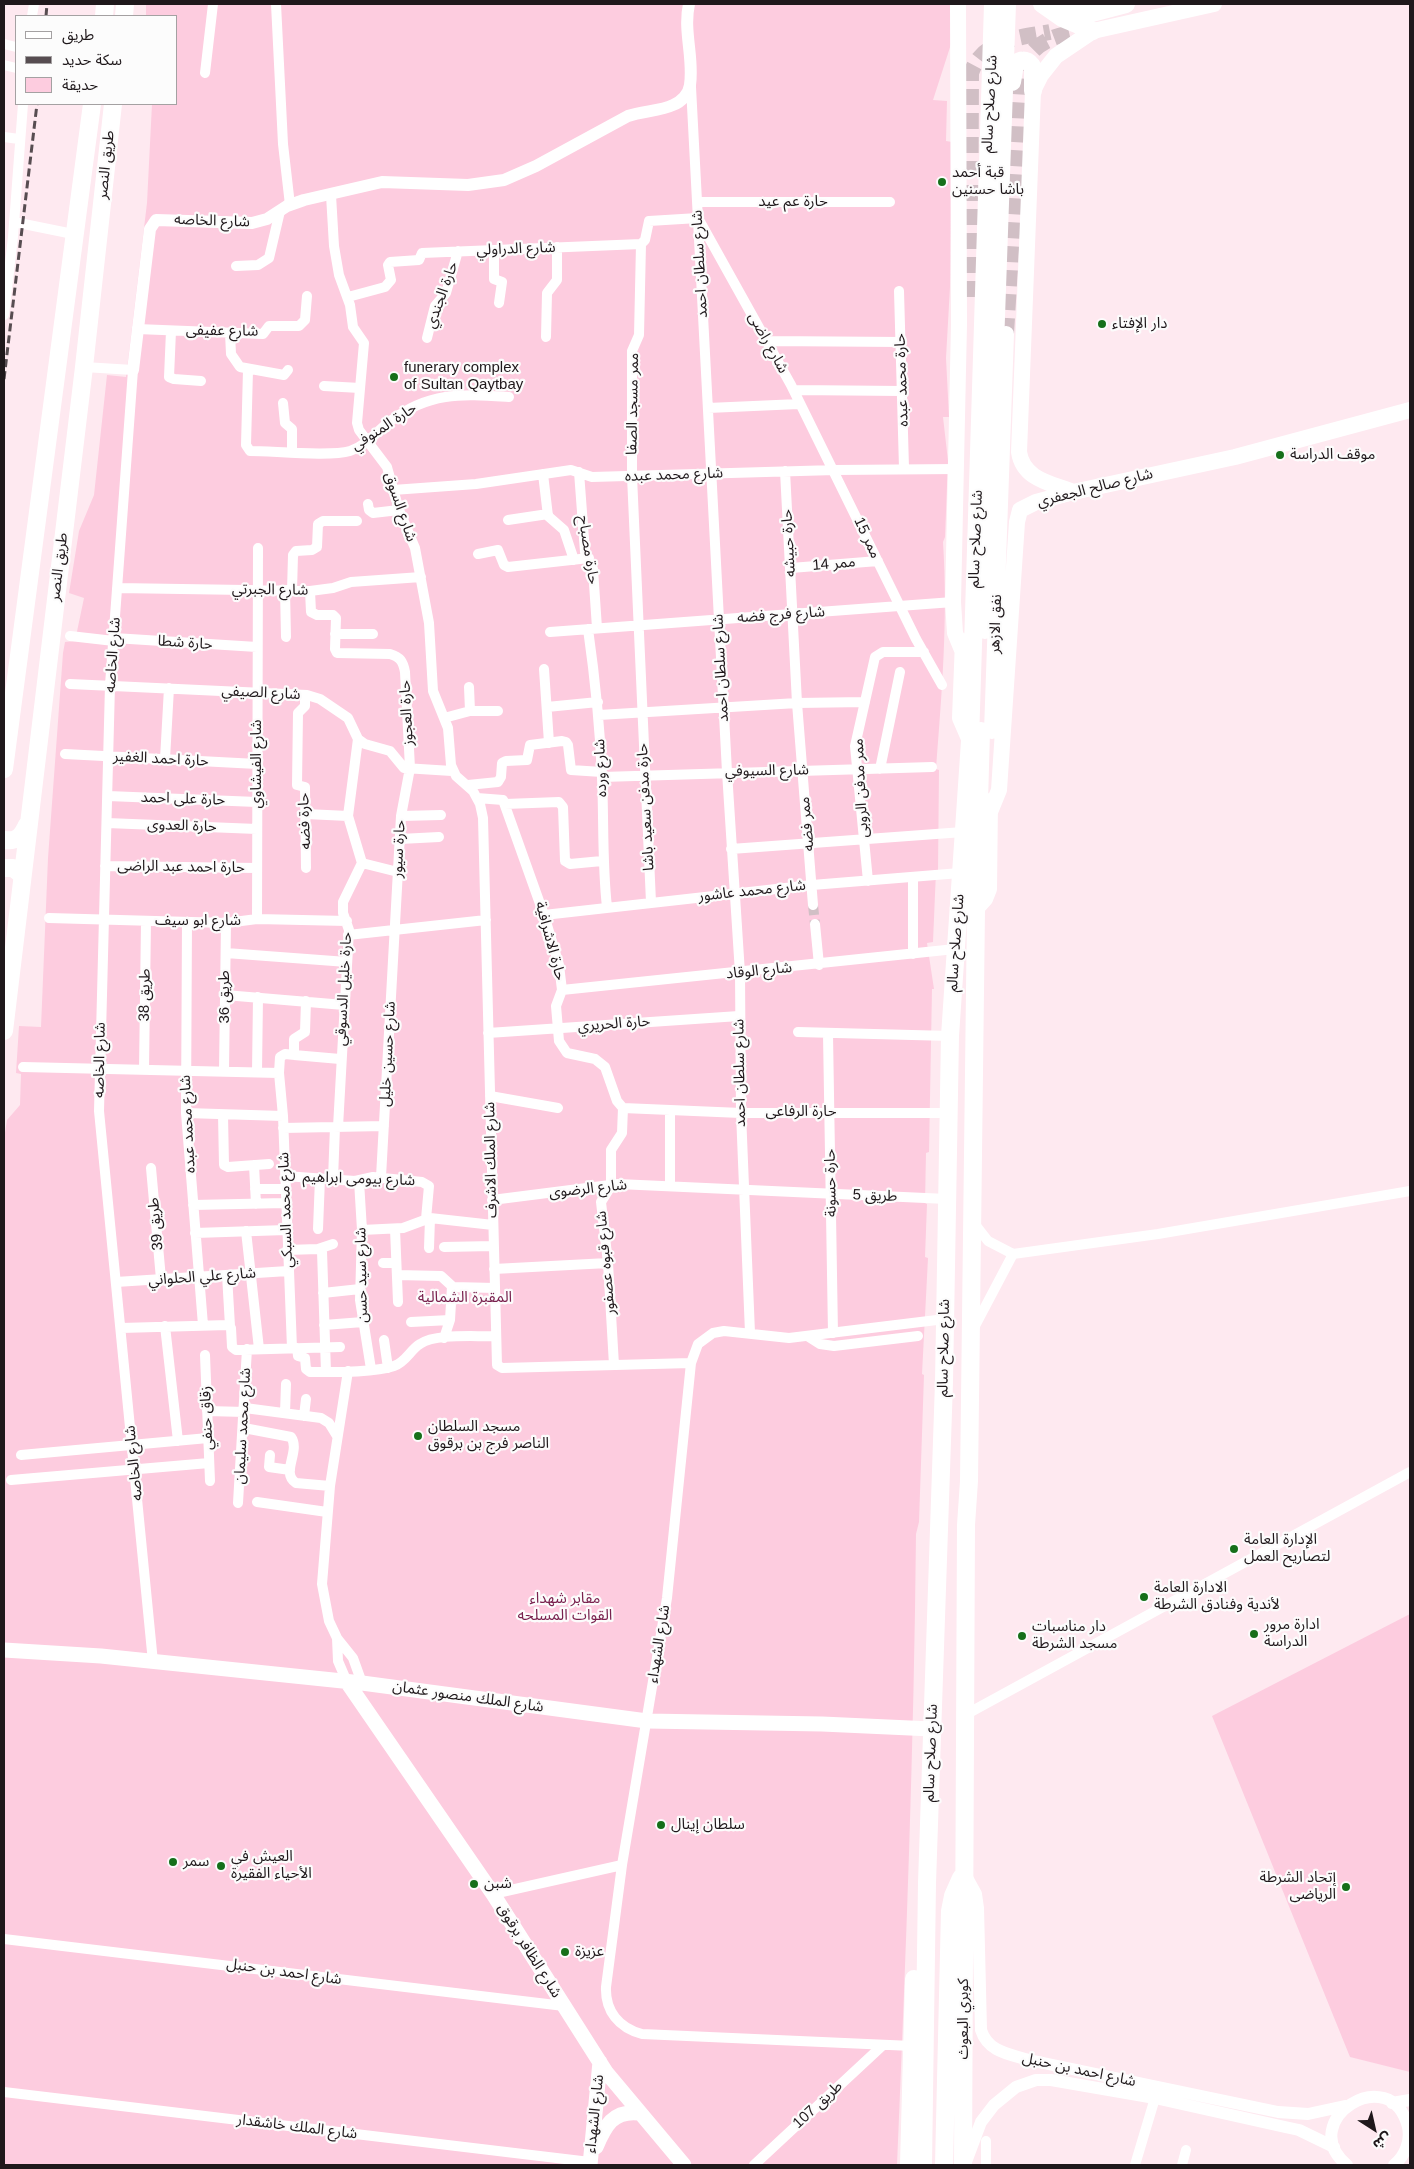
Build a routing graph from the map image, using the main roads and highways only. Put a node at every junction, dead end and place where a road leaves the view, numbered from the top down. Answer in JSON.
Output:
{"nodes":[{"id":1,"x":958,"y":4,"type":"edge"},
{"id":2,"x":993,"y":4,"type":"edge"},
{"id":3,"x":1007,"y":4,"type":"edge"},
{"id":4,"x":1126,"y":4,"type":"edge"},
{"id":5,"x":1214,"y":4,"type":"edge"},
{"id":6,"x":1047,"y":8,"type":"edge"},
{"id":7,"x":1093,"y":31,"type":"junction"},
{"id":8,"x":1033,"y":91,"type":"junction"},
{"id":9,"x":92,"y":105,"type":"edge"},
{"id":10,"x":112,"y":105,"type":"edge"},
{"id":11,"x":1003,"y":139,"type":"junction"},
{"id":12,"x":970,"y":297,"type":"tunnel mouth"},
{"id":13,"x":1006,"y":334,"type":"tunnel mouth"},
{"id":14,"x":1410,"y":410,"type":"edge"},
{"id":15,"x":1072,"y":492,"type":"junction"},
{"id":16,"x":962,"y":650,"type":"junction"},
{"id":17,"x":9,"y":676,"type":"edge"},
{"id":18,"x":970,"y":741,"type":"junction"},
{"id":19,"x":4,"y":769,"type":"edge"},
{"id":20,"x":990,"y":812,"type":"junction"},
{"id":21,"x":27,"y":825,"type":"junction"},
{"id":22,"x":4,"y":840,"type":"edge"},
{"id":23,"x":4,"y":868,"type":"edge"},
{"id":24,"x":22,"y":875,"type":"junction"},
{"id":25,"x":976,"y":909,"type":"junction"},
{"id":26,"x":4,"y":1031,"type":"edge"},
{"id":27,"x":4,"y":1650,"type":"edge"},
{"id":28,"x":354,"y":1682,"type":"junction"},
{"id":29,"x":932,"y":1730,"type":"junction"},
{"id":30,"x":964,"y":1874,"type":"junction"},
{"id":31,"x":927,"y":1883,"type":"junction"},
{"id":32,"x":600,"y":2062,"type":"junction"},
{"id":33,"x":639,"y":2113,"type":"junction"},
{"id":34,"x":590,"y":2164,"type":"edge"},
{"id":35,"x":684,"y":2165,"type":"edge"},
{"id":36,"x":909,"y":2165,"type":"edge"},
{"id":37,"x":923,"y":2165,"type":"edge"},
{"id":38,"x":944,"y":2165,"type":"edge"},
{"id":39,"x":964,"y":2165,"type":"edge"}],
"edges":[{"from":1,"to":16,"type":"main road"},
{"from":2,"to":18,"type":"highway","name":"شارع صلاح سالم"},
{"from":3,"to":11,"type":"highway","name":"شارع صلاح سالم"},
{"from":4,"to":6,"type":"highway"},
{"from":5,"to":7,"type":"main road"},
{"from":6,"to":7,"type":"highway"},
{"from":7,"to":8,"type":"main road"},
{"from":8,"to":11,"type":"highway"},
{"from":8,"to":15,"type":"main road"},
{"from":9,"to":17,"type":"highway","name":"طريق النصر"},
{"from":10,"to":21,"type":"highway","name":"طريق النصر"},
{"from":11,"to":25,"type":"highway","name":"شارع صلاح سالم"},
{"from":12,"to":16,"type":"main road"},
{"from":13,"to":20,"type":"main road","name":"نفق الازهر"},
{"from":14,"to":15,"type":"main road","name":"شارع صالح الجعفري"},
{"from":15,"to":20,"type":"main road","name":"شارع صالح الجعفري"},
{"from":16,"to":18,"type":"main road"},
{"from":17,"to":19,"type":"highway","name":"طريق النصر"},
{"from":18,"to":29,"type":"highway","name":"شارع صلاح سالم"},
{"from":20,"to":25,"type":"main road","name":"نفق الازهر"},
{"from":21,"to":22,"type":"highway"},
{"from":21,"to":24,"type":"highway","name":"طريق النصر"},
{"from":23,"to":24,"type":"highway"},
{"from":24,"to":26,"type":"highway","name":"طريق النصر"},
{"from":25,"to":30,"type":"highway","name":"شارع صلاح سالم"},
{"from":27,"to":28,"type":"main road","name":"شارع الملك منصور عثمان"},
{"from":28,"to":29,"type":"main road","name":"شارع الملك منصور عثمان"},
{"from":28,"to":32,"type":"main road","name":"شارع الظافر برقوق"},
{"from":29,"to":31,"type":"highway","name":"شارع صلاح سالم"},
{"from":30,"to":38,"type":"highway"},
{"from":30,"to":39,"type":"highway","name":"كوبري البعوث"},
{"from":31,"to":36,"type":"highway"},
{"from":31,"to":37,"type":"highway"},
{"from":32,"to":33,"type":"main road","name":"شارع الظافر برقوق"},
{"from":32,"to":34,"type":"main road","name":"شارع الشهداء"},
{"from":33,"to":34,"type":"main road"},
{"from":33,"to":35,"type":"main road","name":"شارع الظافر برقوق"}]}
